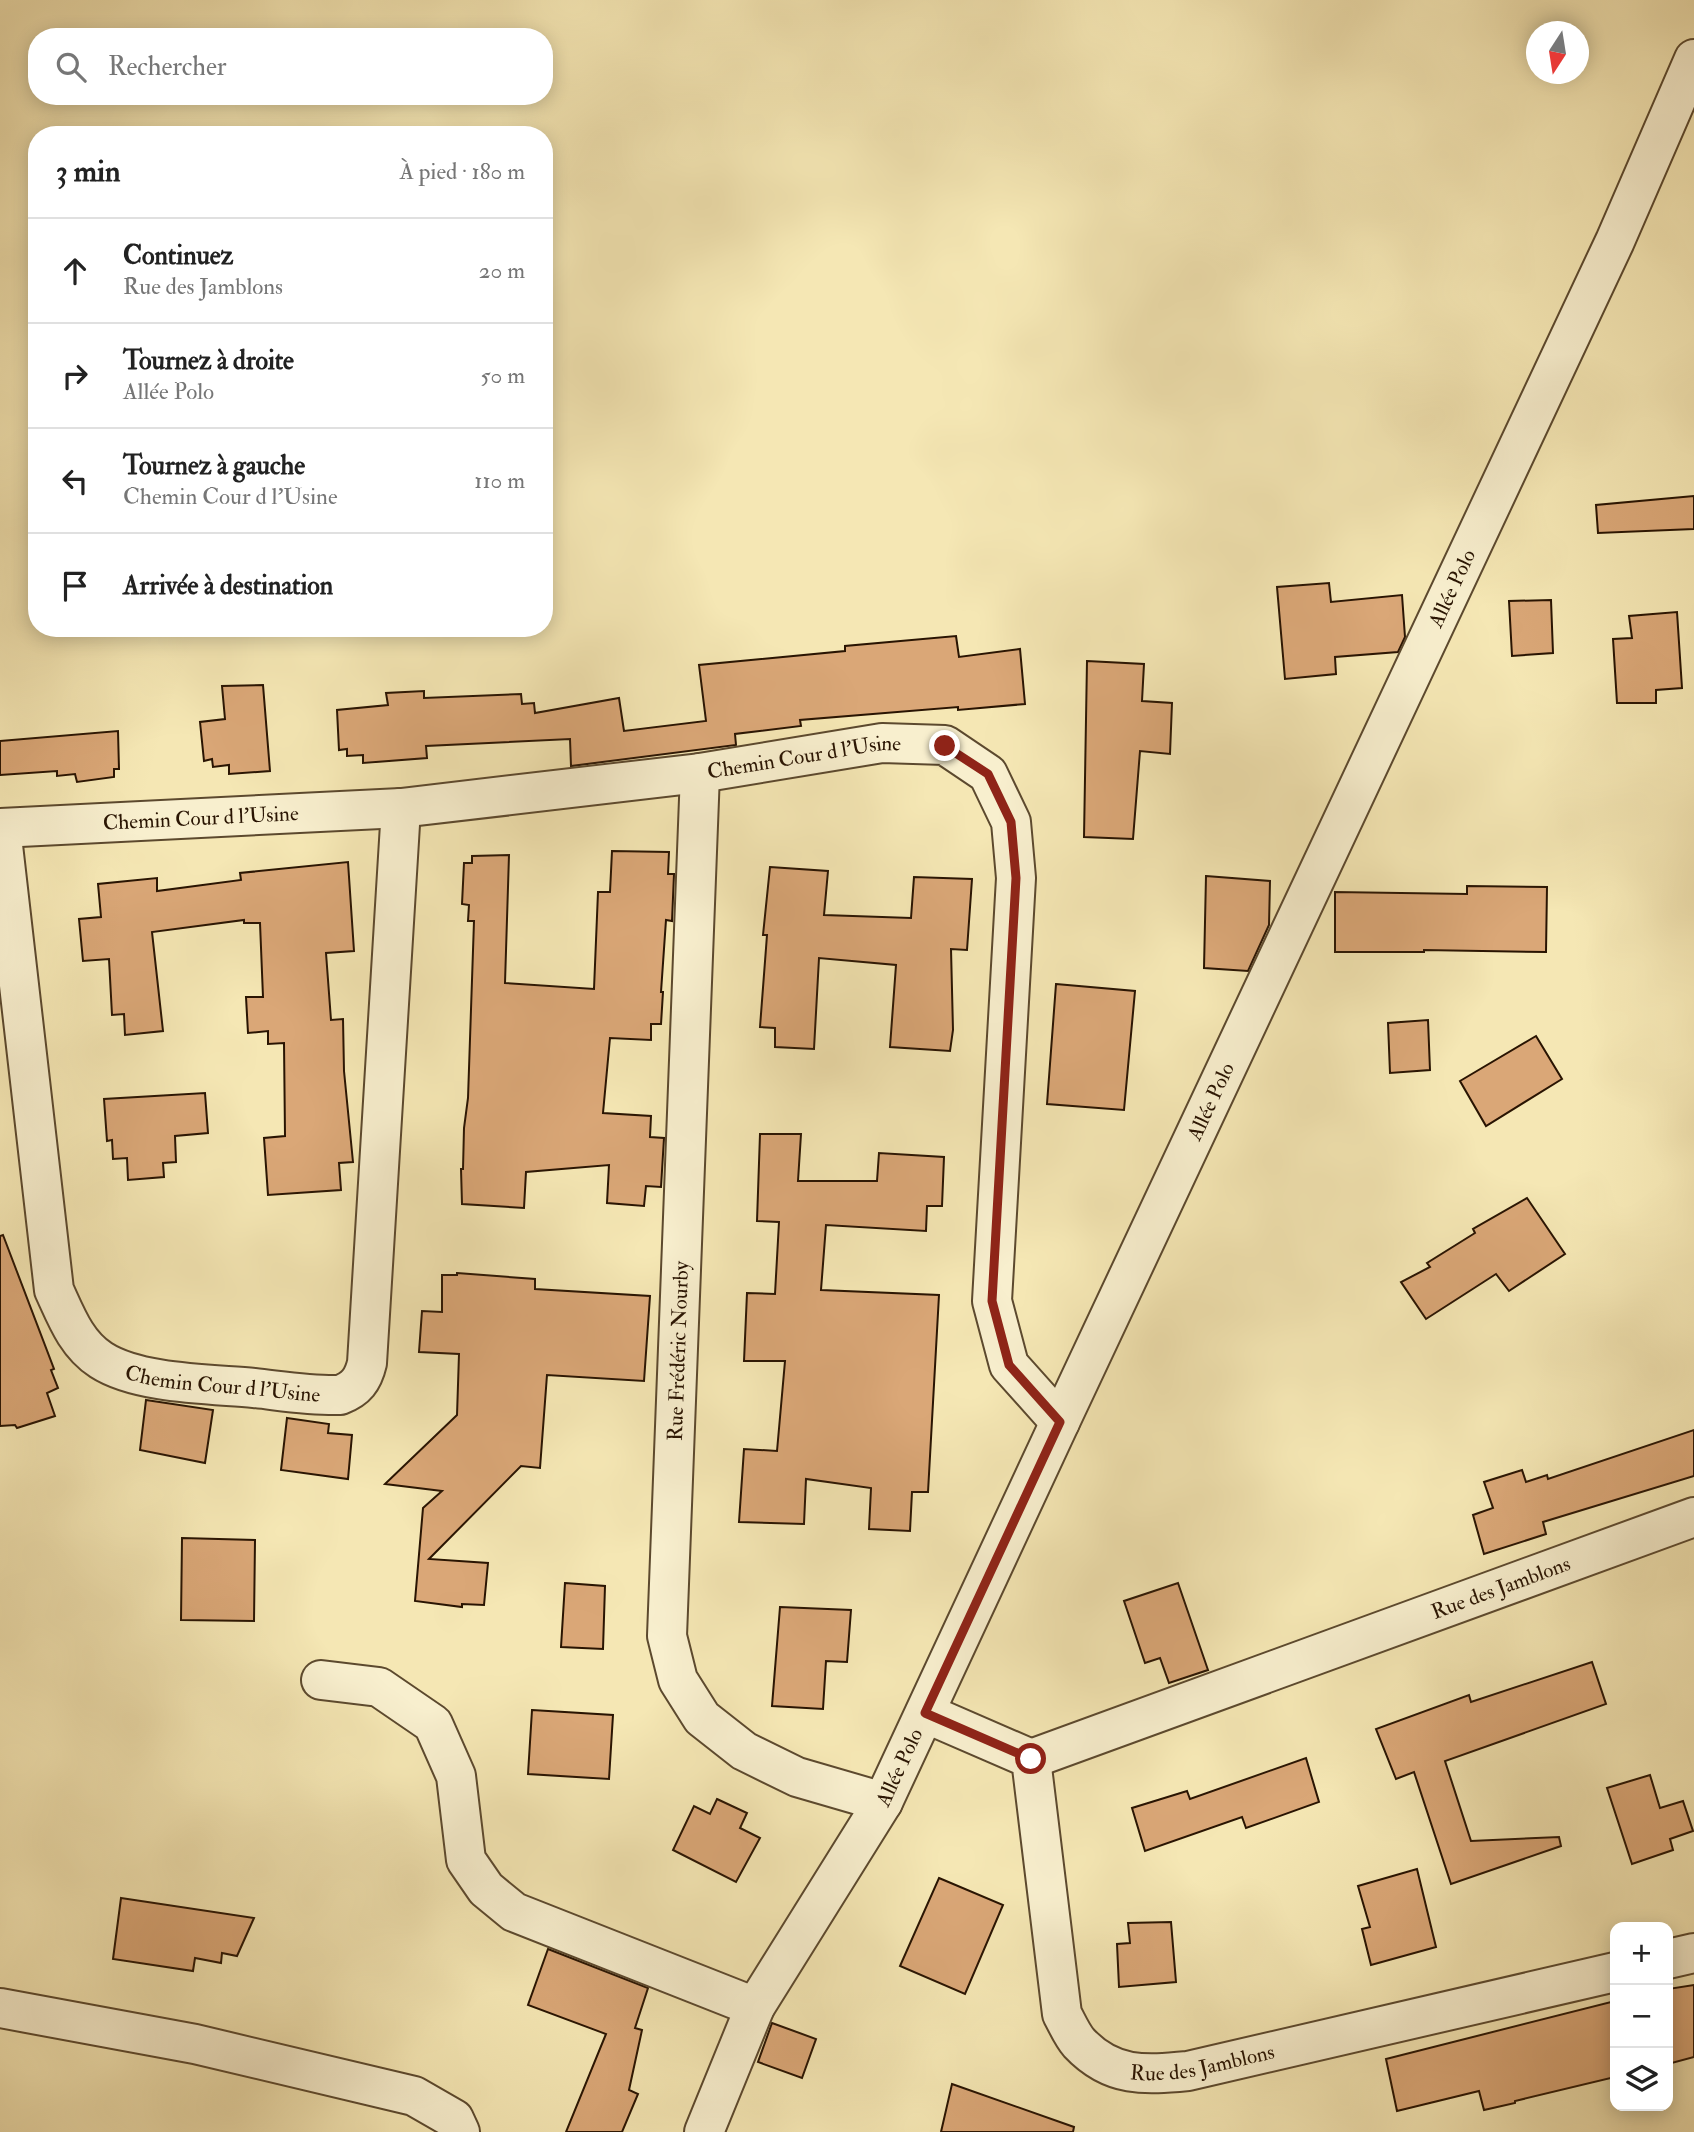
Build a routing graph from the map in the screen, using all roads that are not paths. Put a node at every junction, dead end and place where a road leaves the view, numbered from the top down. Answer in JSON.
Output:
{"nodes":[{"id":1,"x":1694,"y":59,"type":"edge"},
{"id":2,"x":700,"y":772,"type":"junction"},
{"id":3,"x":401,"y":808,"type":"junction"},
{"id":4,"x":1,"y":828,"type":"edge"},
{"id":5,"x":1060,"y":1422,"type":"junction"},
{"id":6,"x":1694,"y":1517,"type":"edge"},
{"id":7,"x":321,"y":1680,"type":"dead end"},
{"id":8,"x":925,"y":1713,"type":"junction"},
{"id":9,"x":1031,"y":1759,"type":"junction"},
{"id":10,"x":883,"y":1802,"type":"junction"},
{"id":11,"x":1694,"y":1953,"type":"edge"},
{"id":12,"x":1673,"y":1958,"type":"edge"},
{"id":13,"x":1610,"y":1973,"type":"edge"},
{"id":14,"x":755,"y":2007,"type":"junction"},
{"id":15,"x":0,"y":2008,"type":"edge"},
{"id":16,"x":460,"y":2132,"type":"edge"},
{"id":17,"x":704,"y":2132,"type":"edge"}],
"edges":[{"from":1,"to":5,"type":"street","name":"Allée Polo"},
{"from":2,"to":3,"type":"street","name":"Chemin Cour d l'Usine"},
{"from":2,"to":5,"type":"street","name":"Chemin Cour d l'Usine"},
{"from":2,"to":10,"type":"street","name":"Rue Frédéric Nourby"},
{"from":3,"to":4,"type":"street","name":"Chemin Cour d l'Usine"},
{"from":3,"to":4,"type":"street","name":"Chemin Cour d l'Usine"},
{"from":5,"to":8,"type":"street","name":"Allée Polo"},
{"from":6,"to":9,"type":"street","name":"Rue des Jamblons"},
{"from":7,"to":14,"type":"street"},
{"from":8,"to":9,"type":"street"},
{"from":8,"to":10,"type":"street","name":"Allée Polo"},
{"from":9,"to":13,"type":"street","name":"Rue des Jamblons"},
{"from":10,"to":14,"type":"street","name":"Allée Polo"},
{"from":11,"to":12,"type":"street"},
{"from":14,"to":17,"type":"street","name":"Allée Polo"},
{"from":15,"to":16,"type":"street"}]}
